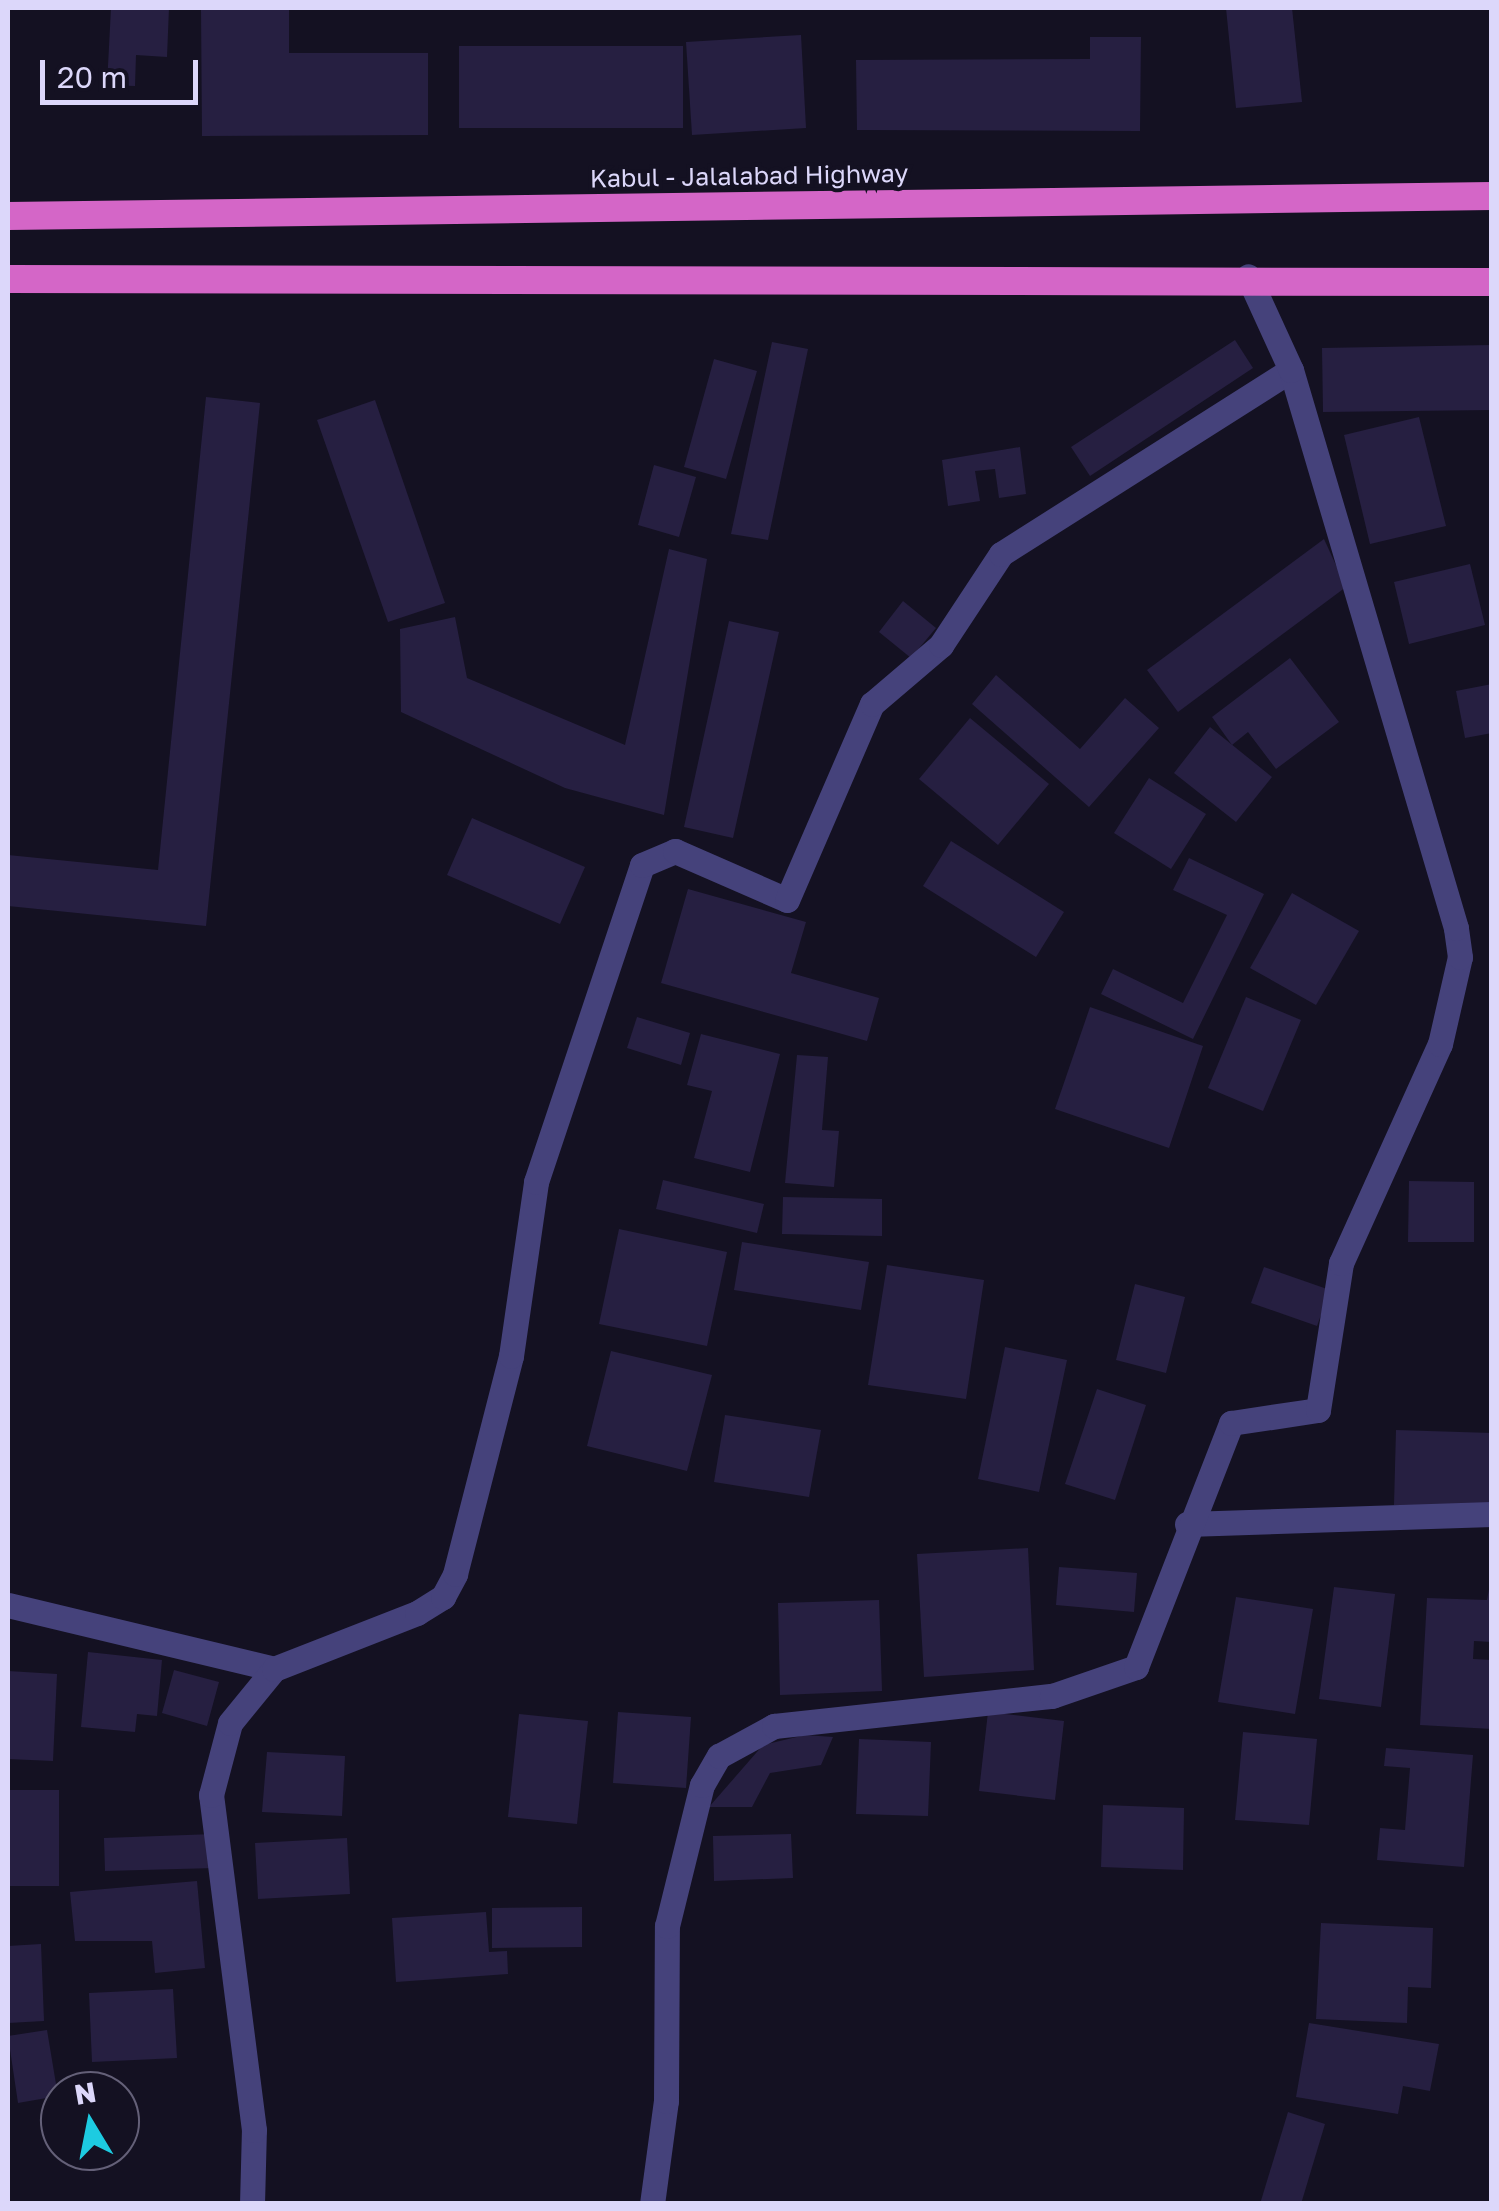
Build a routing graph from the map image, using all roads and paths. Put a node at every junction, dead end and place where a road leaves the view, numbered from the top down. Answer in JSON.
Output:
{"nodes":[{"id":1,"x":1492,"y":196,"type":"edge"},
{"id":2,"x":8,"y":216,"type":"edge"},
{"id":3,"x":1248,"y":276,"type":"junction"},
{"id":4,"x":8,"y":279,"type":"edge"},
{"id":5,"x":1492,"y":282,"type":"edge"},
{"id":6,"x":1291,"y":370,"type":"junction"},
{"id":7,"x":1492,"y":1514,"type":"edge"},
{"id":8,"x":1187,"y":1524,"type":"junction"},
{"id":9,"x":8,"y":1605,"type":"edge"},
{"id":10,"x":274,"y":1669,"type":"junction"},
{"id":11,"x":252,"y":2204,"type":"edge"},
{"id":12,"x":652,"y":2204,"type":"edge"}],
"edges":[{"from":1,"to":2,"type":"highway","name":"Kabul - Jalalabad Highway"},
{"from":3,"to":4,"type":"highway"},
{"from":3,"to":5,"type":"highway"},
{"from":3,"to":6,"type":"street"},
{"from":6,"to":8,"type":"street"},
{"from":6,"to":10,"type":"street"},
{"from":7,"to":8,"type":"street"},
{"from":8,"to":12,"type":"street"},
{"from":9,"to":10,"type":"street"},
{"from":10,"to":11,"type":"street"}]}
